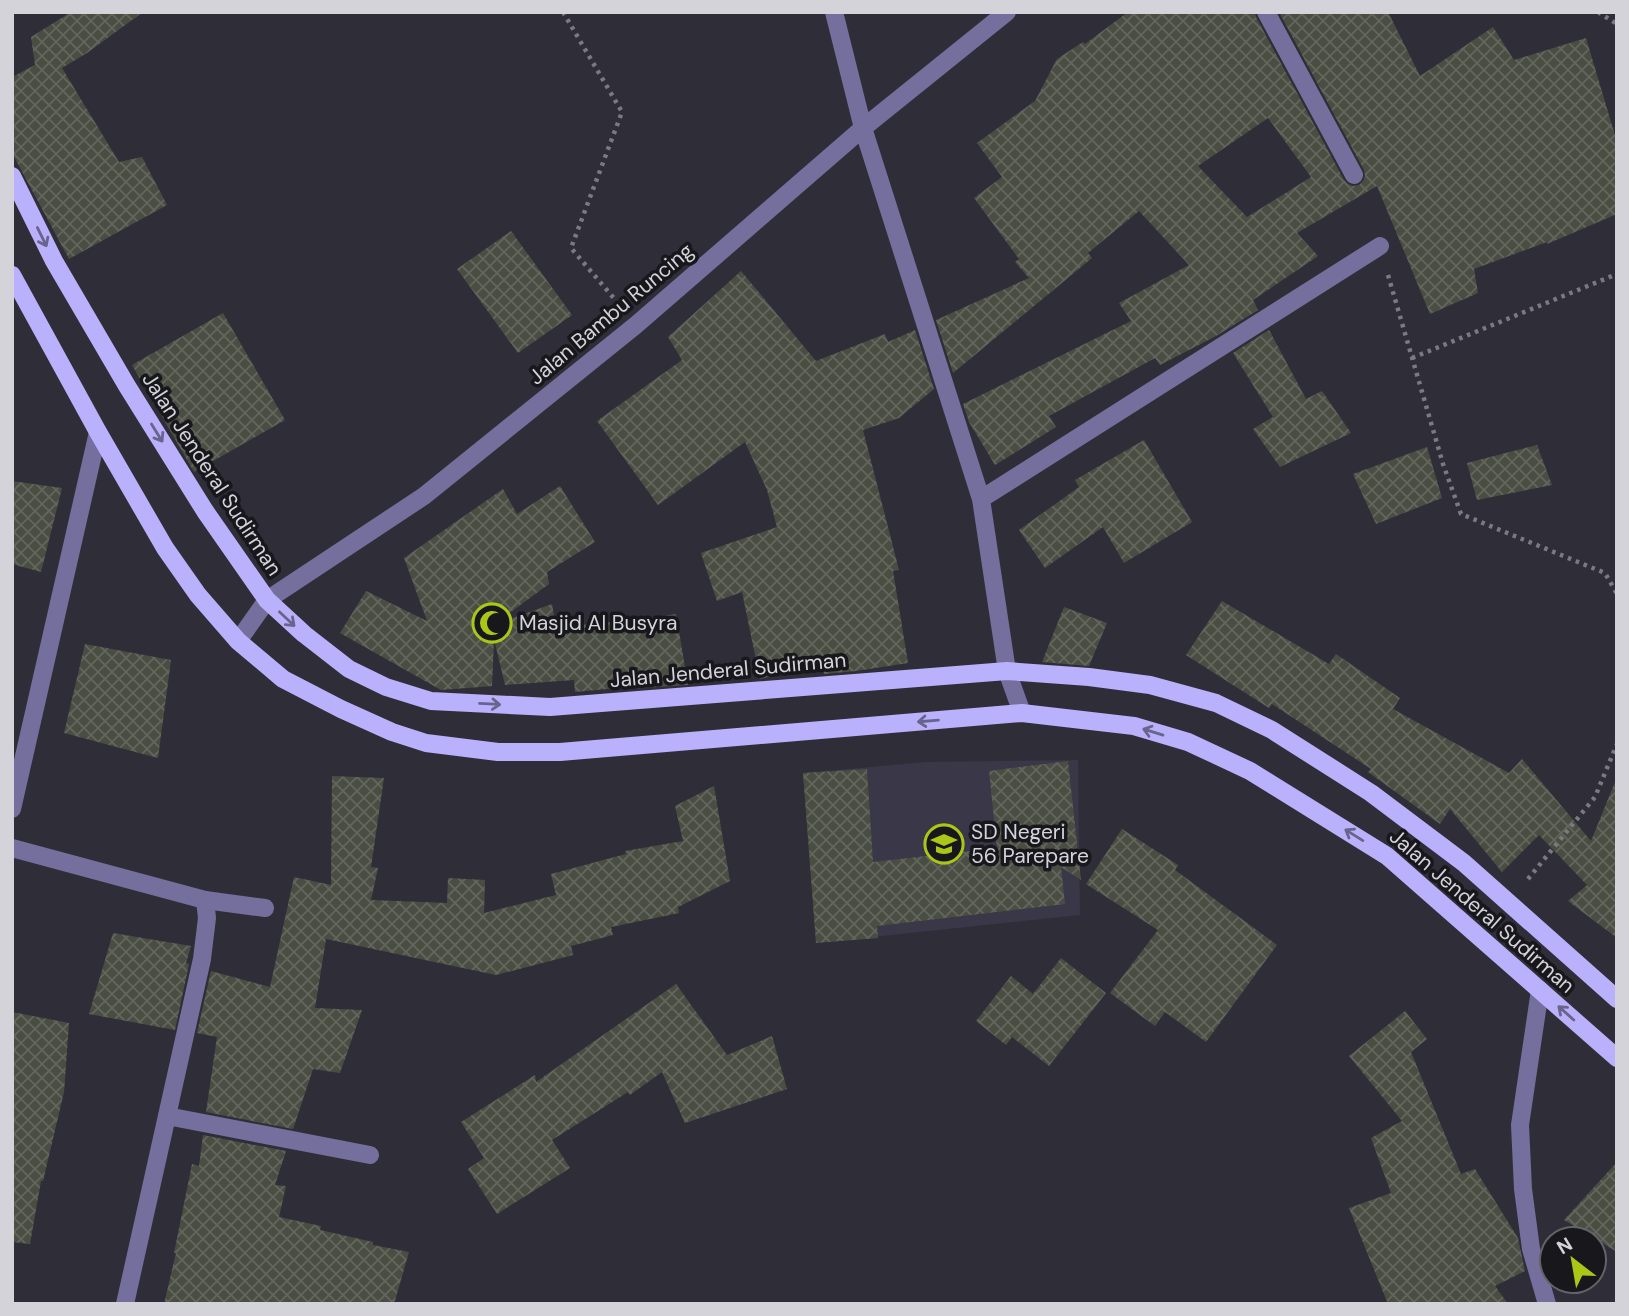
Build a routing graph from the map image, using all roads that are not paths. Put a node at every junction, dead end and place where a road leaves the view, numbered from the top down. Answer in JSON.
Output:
{"nodes":[{"id":1,"x":834,"y":12,"type":"edge"},
{"id":2,"x":1007,"y":12,"type":"edge"},
{"id":3,"x":1266,"y":12,"type":"edge"},
{"id":4,"x":863,"y":128,"type":"junction"},
{"id":5,"x":1354,"y":175,"type":"dead end"},
{"id":6,"x":12,"y":176,"type":"edge"},
{"id":7,"x":1380,"y":246,"type":"road end"},
{"id":8,"x":12,"y":275,"type":"edge"},
{"id":9,"x":98,"y":432,"type":"junction"},
{"id":10,"x":981,"y":499,"type":"junction"},
{"id":11,"x":267,"y":600,"type":"junction"},
{"id":12,"x":238,"y":641,"type":"junction"},
{"id":13,"x":1007,"y":671,"type":"junction"},
{"id":14,"x":1022,"y":713,"type":"junction"},
{"id":15,"x":12,"y":809,"type":"edge"},
{"id":16,"x":12,"y":848,"type":"edge"},
{"id":17,"x":205,"y":900,"type":"junction"},
{"id":18,"x":265,"y":908,"type":"dead end"},
{"id":19,"x":1540,"y":990,"type":"junction"},
{"id":20,"x":1617,"y":999,"type":"edge"},
{"id":21,"x":1617,"y":1058,"type":"edge"},
{"id":22,"x":167,"y":1116,"type":"junction"},
{"id":23,"x":370,"y":1154,"type":"dead end"},
{"id":24,"x":125,"y":1304,"type":"edge"},
{"id":25,"x":1547,"y":1304,"type":"edge"}],
"edges":[{"from":1,"to":4,"type":"street"},
{"from":2,"to":4,"type":"street","name":"Jalan Bambu Runcing"},
{"from":3,"to":5,"type":"street"},
{"from":4,"to":10,"type":"street"},
{"from":4,"to":11,"type":"street","name":"Jalan Bambu Runcing"},
{"from":6,"to":11,"type":"main road","name":"Jalan Jenderal Sudirman","one_way":true},
{"from":7,"to":10,"type":"street"},
{"from":8,"to":9,"type":"main road","name":"Jalan Jenderal Sudirman"},
{"from":9,"to":12,"type":"main road","name":"Jalan Jenderal Sudirman"},
{"from":9,"to":15,"type":"street"},
{"from":10,"to":13,"type":"street"},
{"from":11,"to":12,"type":"street","name":"Jalan Bambu Runcing"},
{"from":11,"to":13,"type":"main road","name":"Jalan Jenderal Sudirman","one_way":true},
{"from":14,"to":12,"type":"main road","name":"Jalan Jenderal Sudirman","one_way":true},
{"from":13,"to":14,"type":"street"},
{"from":13,"to":20,"type":"main road","name":"Jalan Jenderal Sudirman"},
{"from":19,"to":14,"type":"main road","name":"Jalan Jenderal Sudirman","one_way":true},
{"from":16,"to":17,"type":"street"},
{"from":17,"to":18,"type":"street"},
{"from":17,"to":22,"type":"street"},
{"from":21,"to":19,"type":"main road","name":"Jalan Jenderal Sudirman","one_way":true},
{"from":19,"to":25,"type":"street"},
{"from":22,"to":23,"type":"street"},
{"from":22,"to":24,"type":"street"}]}
